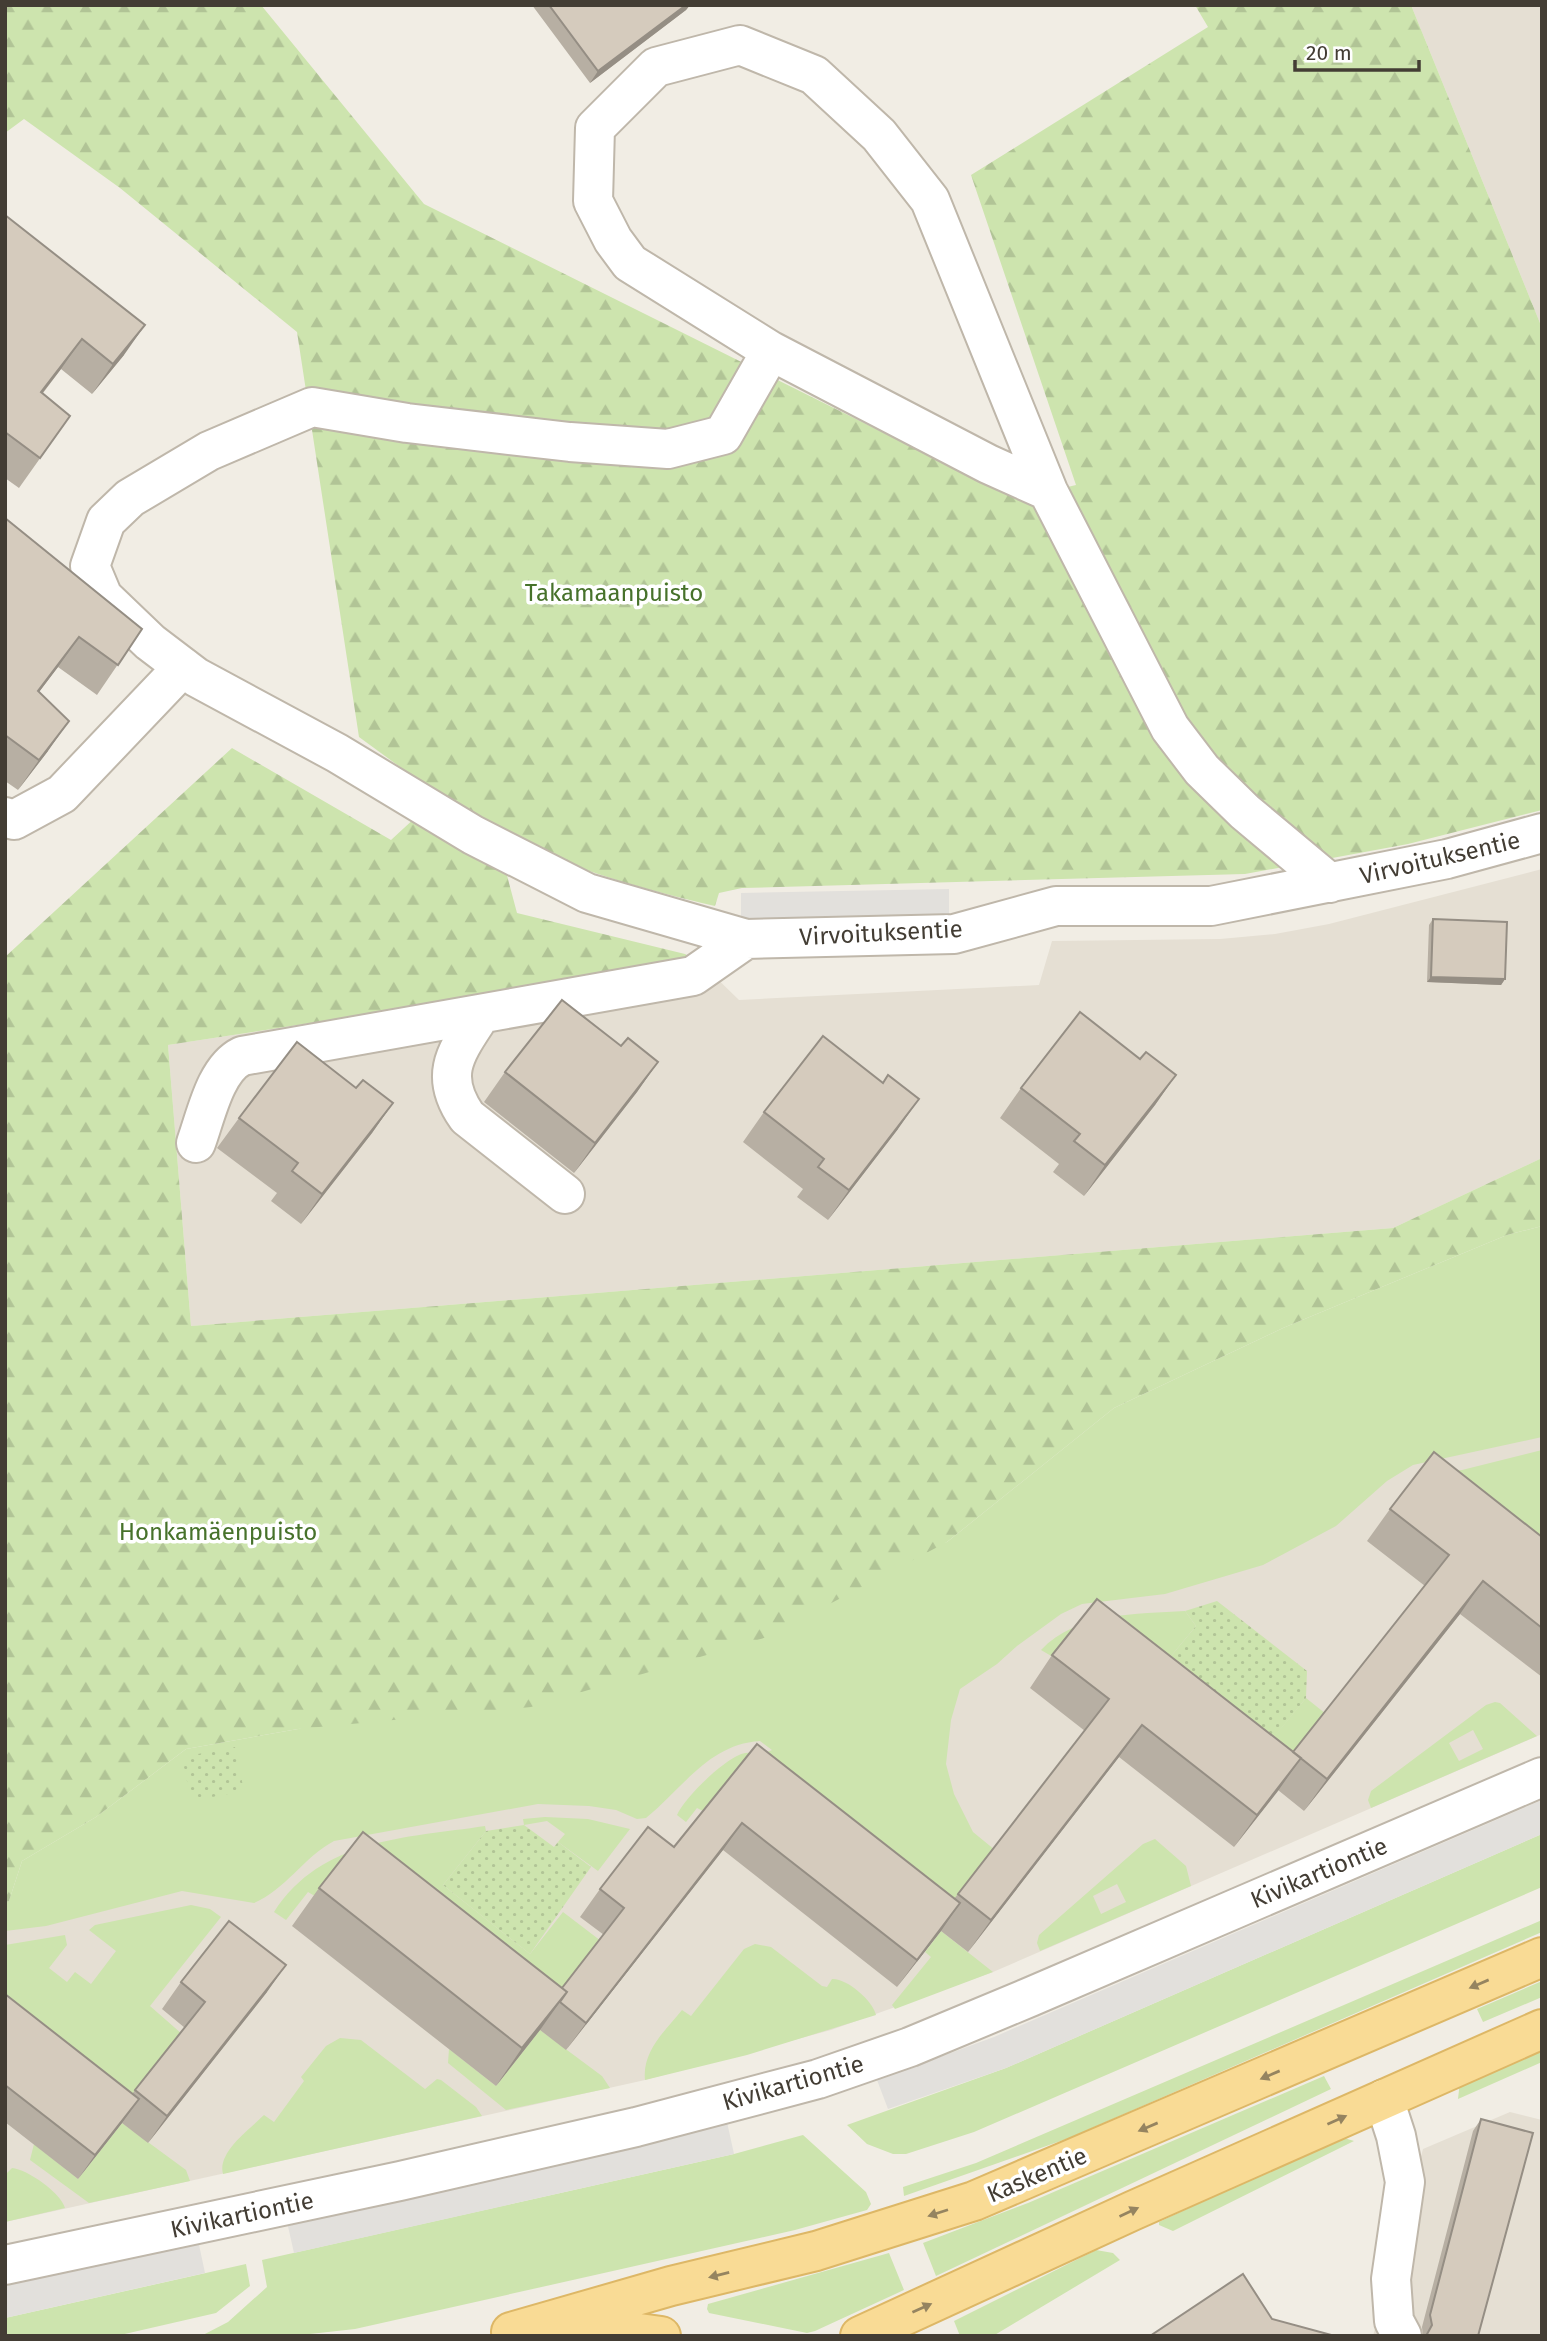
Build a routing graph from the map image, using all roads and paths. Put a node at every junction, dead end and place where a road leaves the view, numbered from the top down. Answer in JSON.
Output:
{"nodes":[{"id":1,"x":771,"y":351,"type":"junction"},
{"id":2,"x":1048,"y":491,"type":"junction"},
{"id":3,"x":183,"y":667,"type":"junction"},
{"id":4,"x":5,"y":817,"type":"edge"},
{"id":5,"x":1542,"y":833,"type":"edge"},
{"id":6,"x":1330,"y":883,"type":"junction"},
{"id":7,"x":746,"y":939,"type":"junction"},
{"id":8,"x":481,"y":1014,"type":"junction"},
{"id":9,"x":196,"y":1143,"type":"dead end"},
{"id":10,"x":565,"y":1194,"type":"dead end"},
{"id":11,"x":1542,"y":1777,"type":"edge"},
{"id":12,"x":1542,"y":1957,"type":"edge"},
{"id":13,"x":1542,"y":2029,"type":"edge"},
{"id":14,"x":1384,"y":2099,"type":"junction"},
{"id":15,"x":5,"y":2265,"type":"edge"},
{"id":16,"x":498,"y":2334,"type":"edge"},
{"id":17,"x":661,"y":2336,"type":"edge"},
{"id":18,"x":860,"y":2336,"type":"edge"},
{"id":19,"x":1402,"y":2336,"type":"edge"}],
"edges":[{"from":1,"to":2,"type":"street"},
{"from":1,"to":2,"type":"street"},
{"from":1,"to":3,"type":"street","name":"Virvoituksentie"},
{"from":2,"to":6,"type":"street"},
{"from":3,"to":4,"type":"street"},
{"from":3,"to":7,"type":"street","name":"Virvoituksentie"},
{"from":5,"to":6,"type":"street","name":"Virvoituksentie"},
{"from":6,"to":7,"type":"street","name":"Virvoituksentie"},
{"from":7,"to":8,"type":"street"},
{"from":8,"to":9,"type":"street"},
{"from":8,"to":10,"type":"street"},
{"from":11,"to":15,"type":"street","name":"Kivikartiontie"},
{"from":12,"to":16,"type":"main road","name":"Kaskentie","one_way":true},
{"from":13,"to":14,"type":"main road"},
{"from":18,"to":14,"type":"main road","one_way":true},
{"from":14,"to":19,"type":"street"},
{"from":16,"to":17,"type":"main road"}]}
